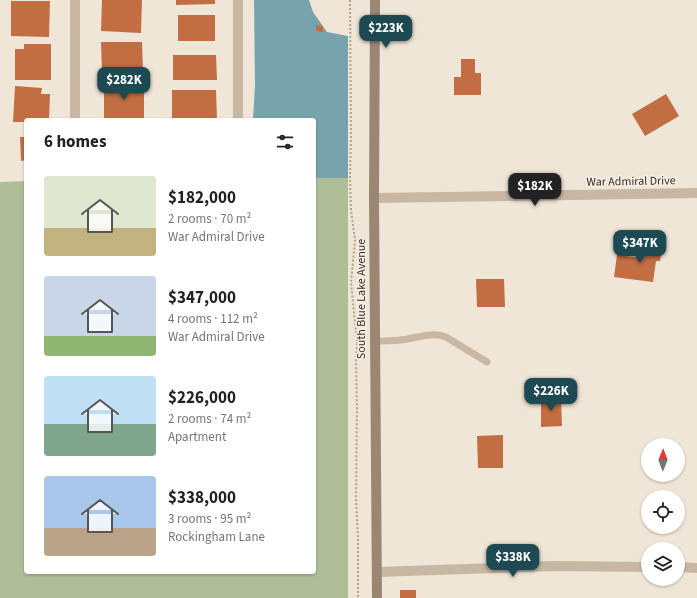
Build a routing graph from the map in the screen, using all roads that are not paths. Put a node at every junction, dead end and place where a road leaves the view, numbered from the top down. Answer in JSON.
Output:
{"nodes":[{"id":1,"x":75,"y":0,"type":"edge"},
{"id":2,"x":238,"y":0,"type":"edge"},
{"id":3,"x":375,"y":0,"type":"edge"},
{"id":4,"x":75,"y":118,"type":"edge"},
{"id":5,"x":238,"y":118,"type":"edge"},
{"id":6,"x":697,"y":193,"type":"edge"},
{"id":7,"x":374,"y":198,"type":"junction"},
{"id":8,"x":375,"y":341,"type":"junction"},
{"id":9,"x":487,"y":362,"type":"dead end"},
{"id":10,"x":641,"y":567,"type":"edge"},
{"id":11,"x":685,"y":567,"type":"edge"},
{"id":12,"x":697,"y":568,"type":"edge"},
{"id":13,"x":377,"y":572,"type":"junction"},
{"id":14,"x":377,"y":598,"type":"edge"}],
"edges":[{"from":1,"to":4,"type":"street"},
{"from":2,"to":5,"type":"street"},
{"from":3,"to":7,"type":"main road","name":"South Blue Lake Avenue"},
{"from":6,"to":7,"type":"street","name":"War Admiral Drive"},
{"from":7,"to":8,"type":"main road","name":"South Blue Lake Avenue"},
{"from":8,"to":9,"type":"lane"},
{"from":8,"to":13,"type":"main road","name":"South Blue Lake Avenue"},
{"from":10,"to":13,"type":"street"},
{"from":11,"to":12,"type":"street"},
{"from":13,"to":14,"type":"main road","name":"South Blue Lake Avenue"}]}
